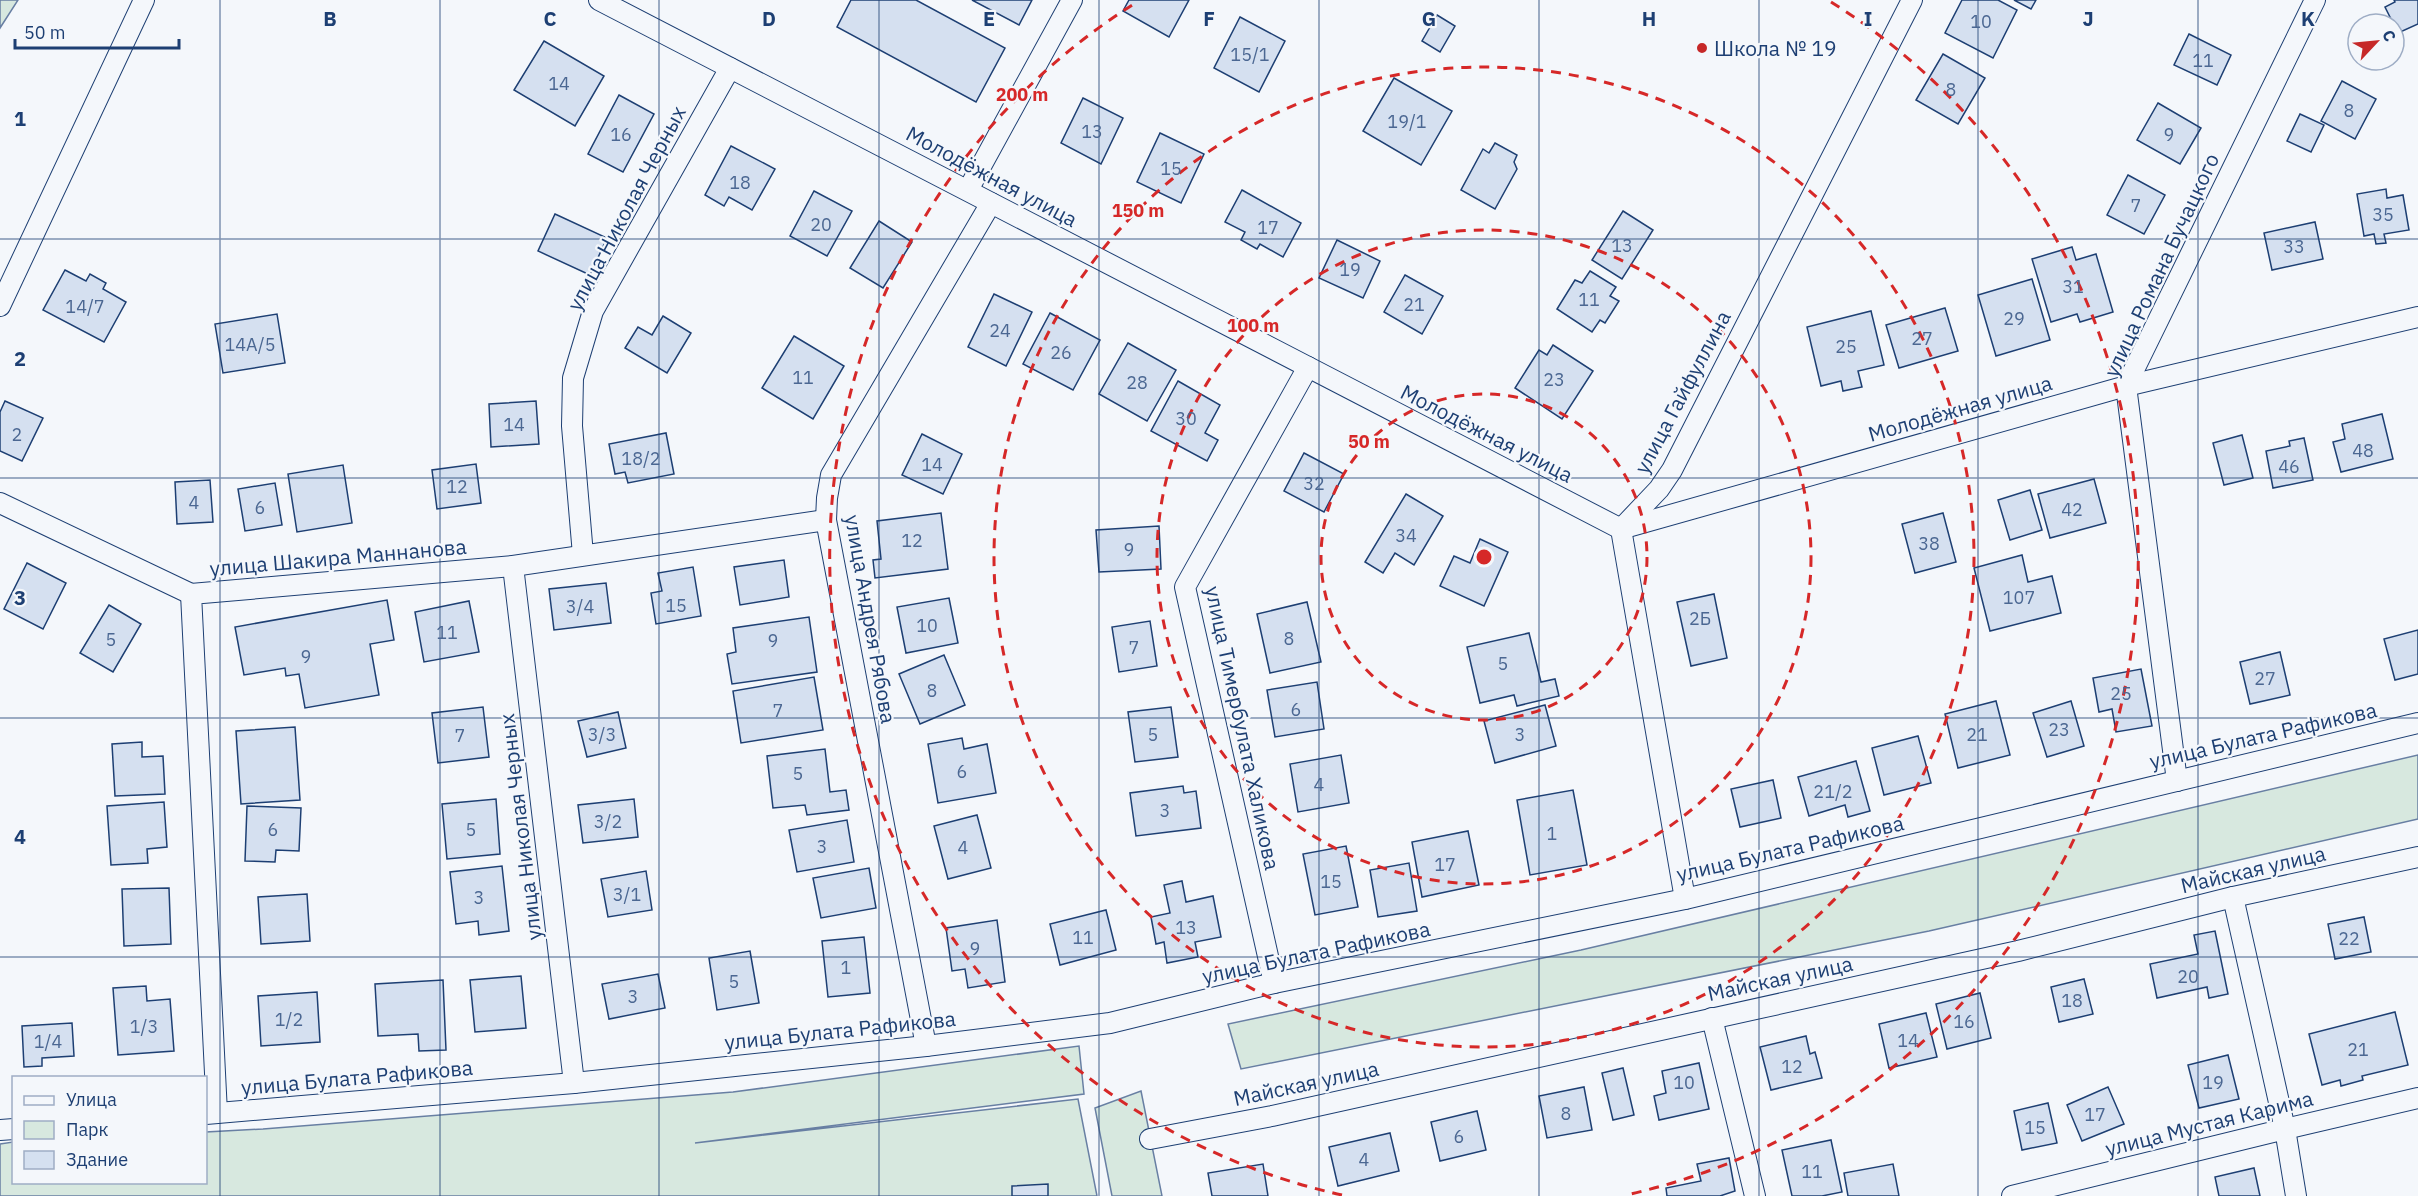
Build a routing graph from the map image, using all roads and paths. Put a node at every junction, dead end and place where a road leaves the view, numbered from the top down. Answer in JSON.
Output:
{"nodes":[{"id":1,"x":144,"y":0,"type":"edge"},
{"id":2,"x":599,"y":0,"type":"edge"},
{"id":3,"x":1071,"y":0,"type":"edge"},
{"id":4,"x":1912,"y":0,"type":"edge"},
{"id":5,"x":2315,"y":0,"type":"edge"},
{"id":6,"x":730,"y":68,"type":"junction"},
{"id":7,"x":968,"y":190,"type":"junction"},
{"id":8,"x":991,"y":203,"type":"junction"},
{"id":9,"x":0,"y":306,"type":"edge"},
{"id":10,"x":2418,"y":317,"type":"edge"},
{"id":11,"x":1308,"y":367,"type":"junction"},
{"id":12,"x":2127,"y":386,"type":"junction"},
{"id":13,"x":0,"y":503,"type":"edge"},
{"id":14,"x":826,"y":520,"type":"junction"},
{"id":15,"x":1622,"y":529,"type":"junction"},
{"id":16,"x":584,"y":555,"type":"junction"},
{"id":17,"x":513,"y":566,"type":"junction"},
{"id":18,"x":191,"y":594,"type":"junction"},
{"id":19,"x":2418,"y":723,"type":"edge"},
{"id":20,"x":2177,"y":781,"type":"junction"},
{"id":21,"x":2418,"y":856,"type":"edge"},
{"id":22,"x":2233,"y":897,"type":"junction"},
{"id":23,"x":1685,"y":898,"type":"junction"},
{"id":24,"x":1274,"y":983,"type":"junction"},
{"id":25,"x":1712,"y":1018,"type":"junction"},
{"id":26,"x":926,"y":1046,"type":"junction"},
{"id":27,"x":574,"y":1083,"type":"junction"},
{"id":28,"x":2418,"y":1098,"type":"edge"},
{"id":29,"x":211,"y":1113,"type":"edge"},
{"id":30,"x":2284,"y":1128,"type":"junction"},
{"id":31,"x":1150,"y":1139,"type":"dead end"},
{"id":32,"x":1755,"y":1196,"type":"edge"},
{"id":33,"x":2012,"y":1196,"type":"edge"},
{"id":34,"x":2296,"y":1196,"type":"edge"}],
"edges":[{"from":1,"to":9,"type":"street"},
{"from":2,"to":6,"type":"street","name":"Молодёжная улица"},
{"from":3,"to":7,"type":"street"},
{"from":4,"to":15,"type":"street","name":"улица Гайфуллина"},
{"from":5,"to":12,"type":"street","name":"улица Романа Бучацкого"},
{"from":6,"to":7,"type":"street","name":"Молодёжная улица"},
{"from":6,"to":16,"type":"street","name":"улица Николая Черных"},
{"from":7,"to":8,"type":"street","name":"Молодёжная улица"},
{"from":8,"to":11,"type":"street","name":"Молодёжная улица"},
{"from":8,"to":14,"type":"street","name":"улица Андрея Рябова"},
{"from":10,"to":12,"type":"street","name":"Молодёжная улица"},
{"from":11,"to":15,"type":"street","name":"Молодёжная улица"},
{"from":11,"to":24,"type":"street","name":"улица Тимербулата Халикова"},
{"from":12,"to":15,"type":"street","name":"Молодёжная улица"},
{"from":12,"to":20,"type":"street","name":"улица Романа Бучацкого"},
{"from":13,"to":18,"type":"street"},
{"from":14,"to":16,"type":"street","name":"улица Шакира Маннанова"},
{"from":14,"to":26,"type":"street","name":"улица Андрея Рябова"},
{"from":15,"to":23,"type":"street"},
{"from":16,"to":17,"type":"street","name":"улица Шакира Маннанова"},
{"from":17,"to":18,"type":"street","name":"улица Шакира Маннанова"},
{"from":17,"to":27,"type":"street","name":"улица Николая Черных"},
{"from":18,"to":29,"type":"street","name":"улица Шакира Маннанова"},
{"from":19,"to":20,"type":"street","name":"улица Булата Рафикова"},
{"from":20,"to":23,"type":"street","name":"улица Булата Рафикова"},
{"from":21,"to":22,"type":"street","name":"Майская улица"},
{"from":22,"to":25,"type":"street","name":"Майская улица"},
{"from":22,"to":30,"type":"street"},
{"from":23,"to":24,"type":"street","name":"улица Булата Рафикова"},
{"from":24,"to":26,"type":"street","name":"улица Булата Рафикова"},
{"from":25,"to":31,"type":"street","name":"Майская улица"},
{"from":25,"to":32,"type":"street"},
{"from":26,"to":27,"type":"street","name":"улица Булата Рафикова"},
{"from":27,"to":29,"type":"street","name":"улица Булата Рафикова"},
{"from":28,"to":30,"type":"street","name":"улица Мустая Карима"},
{"from":30,"to":33,"type":"street","name":"улица Мустая Карима"},
{"from":30,"to":34,"type":"street"}]}
